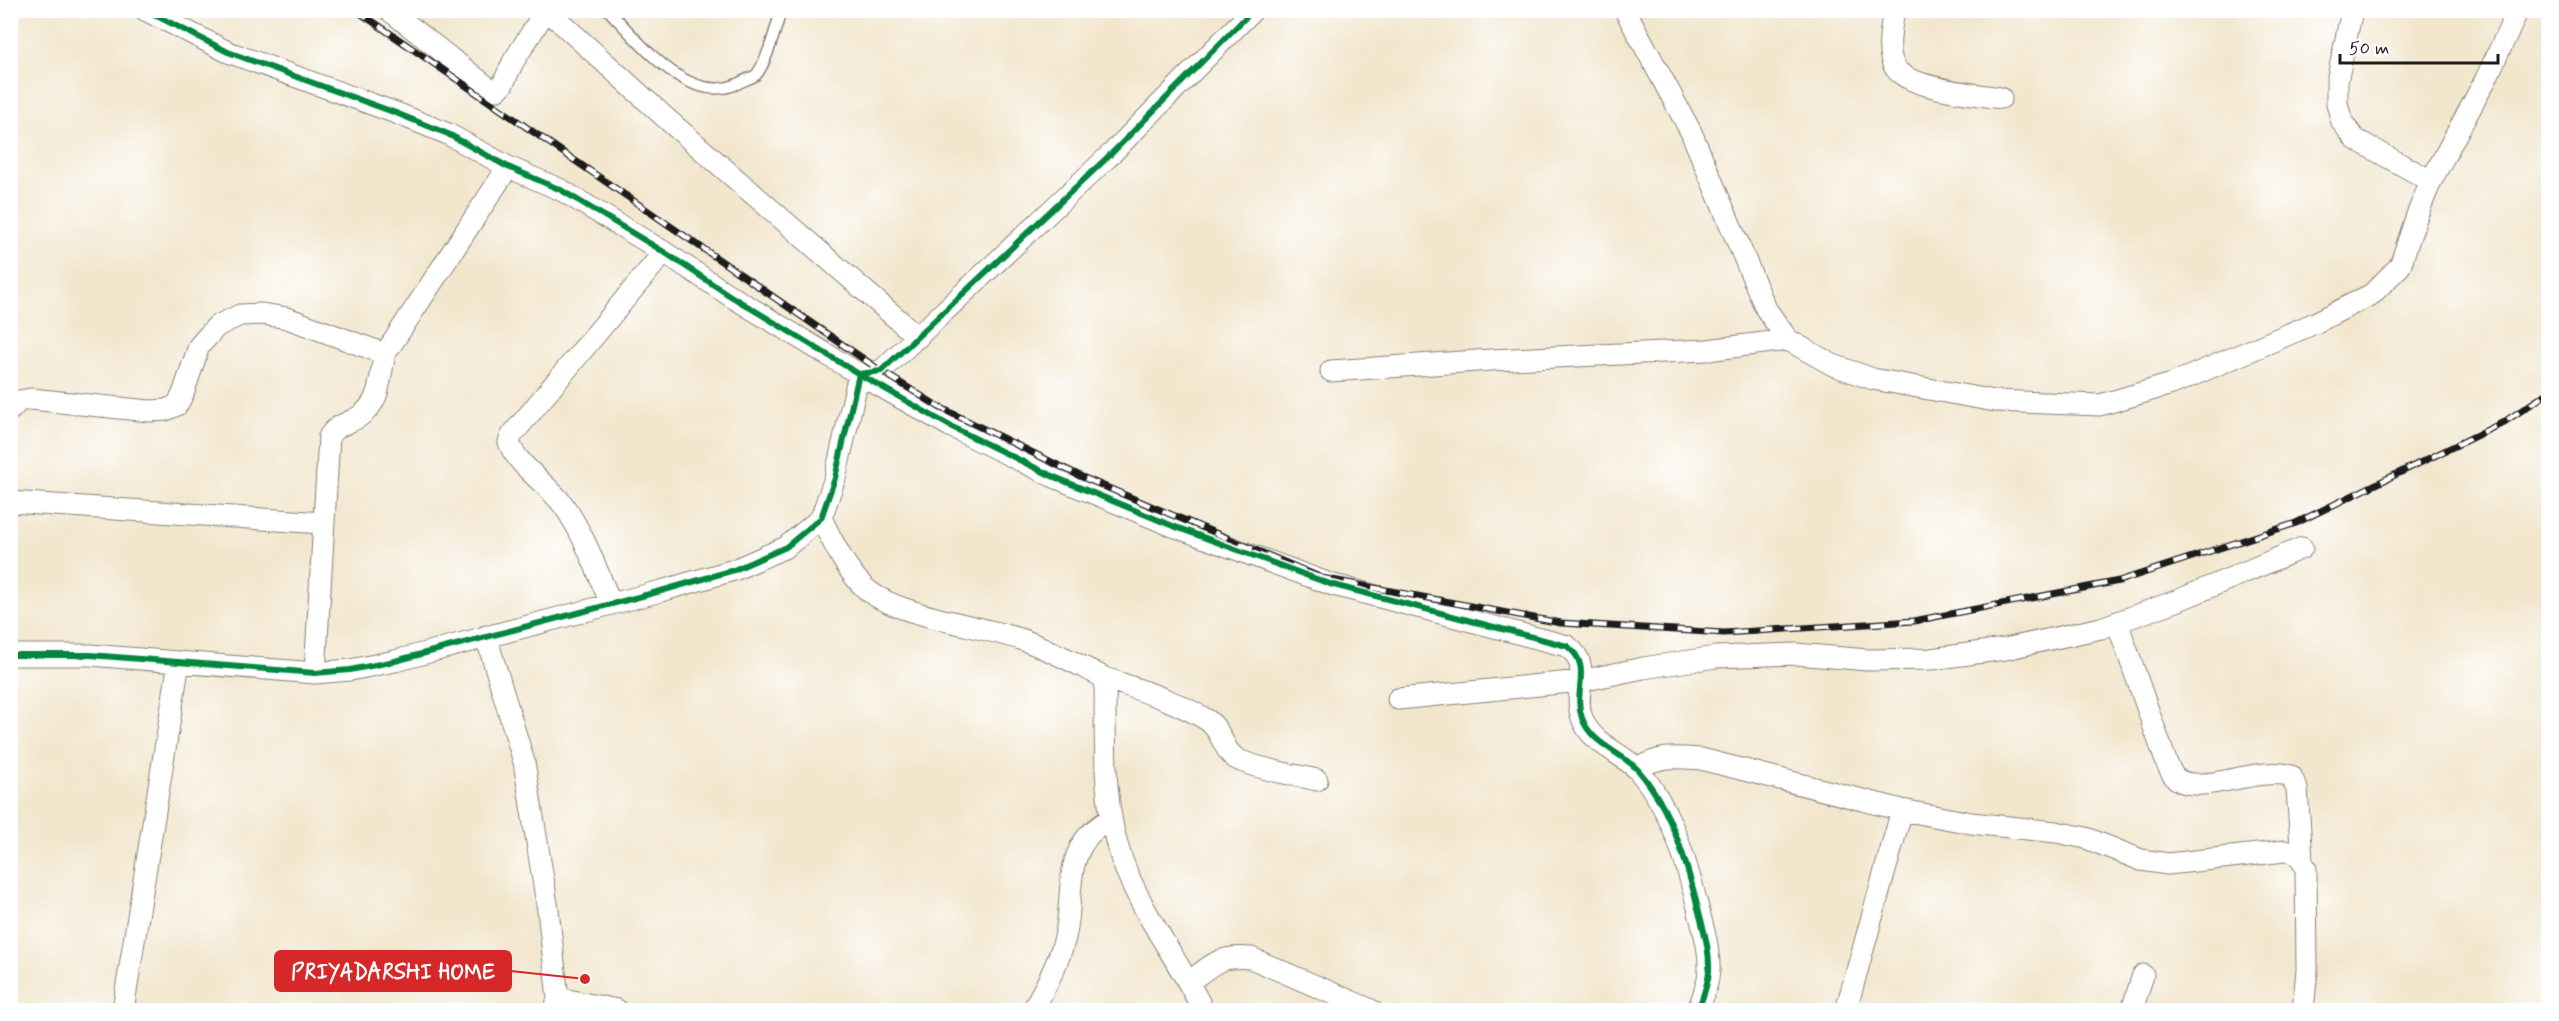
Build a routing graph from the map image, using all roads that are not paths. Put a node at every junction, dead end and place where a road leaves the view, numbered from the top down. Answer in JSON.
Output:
{"nodes":[{"id":1,"x":145,"y":10,"type":"edge"},
{"id":2,"x":389,"y":10,"type":"edge"},
{"id":3,"x":546,"y":10,"type":"edge"},
{"id":4,"x":608,"y":10,"type":"edge"},
{"id":5,"x":781,"y":10,"type":"edge"},
{"id":6,"x":1254,"y":10,"type":"edge"},
{"id":7,"x":1625,"y":10,"type":"edge"},
{"id":8,"x":1894,"y":10,"type":"edge"},
{"id":9,"x":2352,"y":10,"type":"edge"},
{"id":10,"x":2518,"y":10,"type":"edge"},
{"id":11,"x":2001,"y":98,"type":"dead end"},
{"id":12,"x":508,"y":167,"type":"junction"},
{"id":13,"x":2431,"y":181,"type":"junction"},
{"id":14,"x":664,"y":252,"type":"junction"},
{"id":15,"x":918,"y":337,"type":"junction"},
{"id":16,"x":1788,"y":340,"type":"junction"},
{"id":17,"x":385,"y":354,"type":"junction"},
{"id":18,"x":1331,"y":371,"type":"dead end"},
{"id":19,"x":859,"y":374,"type":"junction"},
{"id":20,"x":10,"y":411,"type":"edge"},
{"id":21,"x":10,"y":502,"type":"edge"},
{"id":22,"x":821,"y":518,"type":"junction"},
{"id":23,"x":323,"y":523,"type":"junction"},
{"id":24,"x":2302,"y":548,"type":"dead end"},
{"id":25,"x":611,"y":604,"type":"junction"},
{"id":26,"x":2117,"y":622,"type":"junction"},
{"id":27,"x":486,"y":636,"type":"junction"},
{"id":28,"x":10,"y":655,"type":"edge"},
{"id":29,"x":179,"y":662,"type":"junction"},
{"id":30,"x":315,"y":673,"type":"junction"},
{"id":31,"x":1106,"y":678,"type":"junction"},
{"id":32,"x":1581,"y":681,"type":"junction"},
{"id":33,"x":1398,"y":699,"type":"dead end"},
{"id":34,"x":1637,"y":770,"type":"junction"},
{"id":35,"x":1317,"y":780,"type":"dead end"},
{"id":36,"x":1902,"y":810,"type":"junction"},
{"id":37,"x":1111,"y":818,"type":"junction"},
{"id":38,"x":2302,"y":860,"type":"junction"},
{"id":39,"x":2143,"y":975,"type":"dead end"},
{"id":40,"x":1189,"y":982,"type":"junction"},
{"id":41,"x":556,"y":1004,"type":"edge"},
{"id":42,"x":123,"y":1011,"type":"edge"},
{"id":43,"x":617,"y":1011,"type":"edge"},
{"id":44,"x":1034,"y":1011,"type":"edge"},
{"id":45,"x":1203,"y":1011,"type":"edge"},
{"id":46,"x":1371,"y":1011,"type":"edge"},
{"id":47,"x":1698,"y":1011,"type":"edge"},
{"id":48,"x":1846,"y":1011,"type":"edge"},
{"id":49,"x":2132,"y":1011,"type":"edge"},
{"id":50,"x":2303,"y":1011,"type":"edge"}],
"edges":[{"from":1,"to":12,"type":"street"},
{"from":2,"to":3,"type":"street"},
{"from":3,"to":15,"type":"street"},
{"from":4,"to":5,"type":"lane"},
{"from":6,"to":15,"type":"street"},
{"from":7,"to":16,"type":"street"},
{"from":8,"to":11,"type":"street"},
{"from":9,"to":13,"type":"street"},
{"from":10,"to":13,"type":"street"},
{"from":12,"to":14,"type":"street"},
{"from":12,"to":17,"type":"street"},
{"from":13,"to":16,"type":"street"},
{"from":14,"to":19,"type":"street"},
{"from":14,"to":25,"type":"street"},
{"from":15,"to":19,"type":"street"},
{"from":16,"to":18,"type":"street"},
{"from":17,"to":20,"type":"street"},
{"from":17,"to":23,"type":"street"},
{"from":19,"to":22,"type":"street"},
{"from":19,"to":32,"type":"street"},
{"from":21,"to":23,"type":"street"},
{"from":22,"to":25,"type":"street"},
{"from":22,"to":31,"type":"street"},
{"from":23,"to":30,"type":"street"},
{"from":24,"to":26,"type":"street"},
{"from":25,"to":27,"type":"street"},
{"from":26,"to":32,"type":"street"},
{"from":26,"to":38,"type":"street"},
{"from":27,"to":30,"type":"street"},
{"from":27,"to":41,"type":"street"},
{"from":28,"to":29,"type":"street"},
{"from":29,"to":30,"type":"street"},
{"from":29,"to":42,"type":"street"},
{"from":31,"to":35,"type":"street"},
{"from":31,"to":37,"type":"street"},
{"from":32,"to":33,"type":"street"},
{"from":32,"to":34,"type":"street"},
{"from":34,"to":36,"type":"street"},
{"from":34,"to":47,"type":"street"},
{"from":36,"to":38,"type":"street"},
{"from":36,"to":48,"type":"street"},
{"from":37,"to":40,"type":"street"},
{"from":37,"to":44,"type":"street"},
{"from":38,"to":50,"type":"street"},
{"from":39,"to":49,"type":"street"},
{"from":40,"to":45,"type":"street"},
{"from":40,"to":46,"type":"street"},
{"from":41,"to":43,"type":"street"}]}
